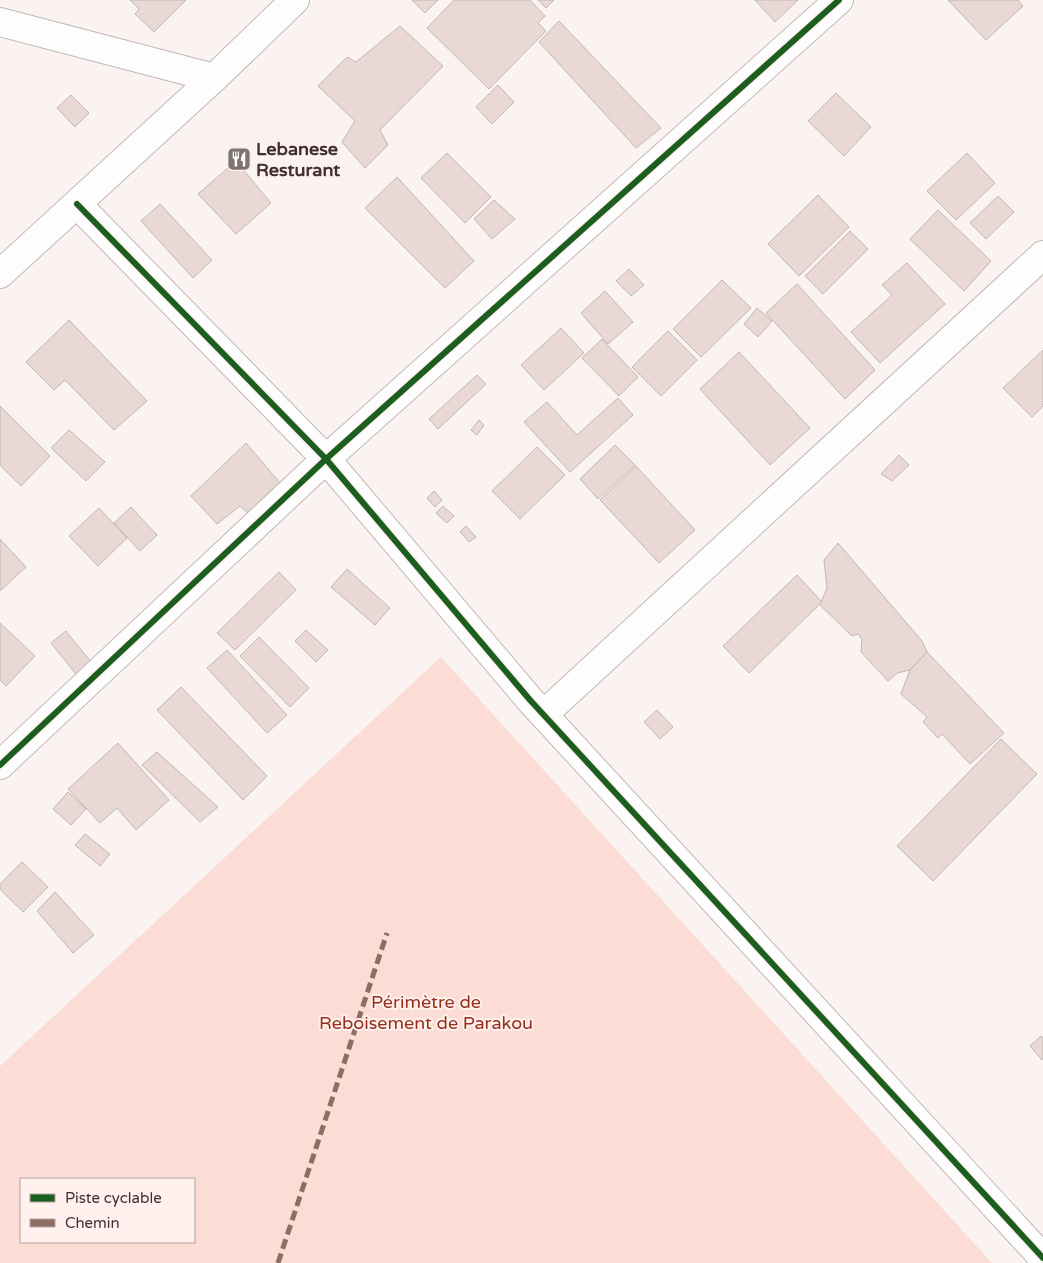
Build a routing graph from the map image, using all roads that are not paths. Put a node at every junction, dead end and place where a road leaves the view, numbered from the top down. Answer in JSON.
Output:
{"nodes":[{"id":1,"x":296,"y":0,"type":"edge"},
{"id":2,"x":839,"y":0,"type":"edge"},
{"id":3,"x":0,"y":22,"type":"edge"},
{"id":4,"x":214,"y":78,"type":"junction"},
{"id":5,"x":77,"y":204,"type":"junction"},
{"id":6,"x":1043,"y":255,"type":"edge"},
{"id":7,"x":0,"y":274,"type":"edge"},
{"id":8,"x":326,"y":459,"type":"junction"},
{"id":9,"x":544,"y":714,"type":"junction"},
{"id":10,"x":0,"y":765,"type":"edge"},
{"id":11,"x":1043,"y":1258,"type":"edge"}],
"edges":[{"from":1,"to":4,"type":"street"},
{"from":2,"to":8,"type":"street"},
{"from":3,"to":4,"type":"street"},
{"from":4,"to":5,"type":"street"},
{"from":5,"to":7,"type":"street"},
{"from":5,"to":8,"type":"street"},
{"from":6,"to":9,"type":"street"},
{"from":8,"to":9,"type":"street"},
{"from":8,"to":10,"type":"street"},
{"from":9,"to":11,"type":"street"}]}
